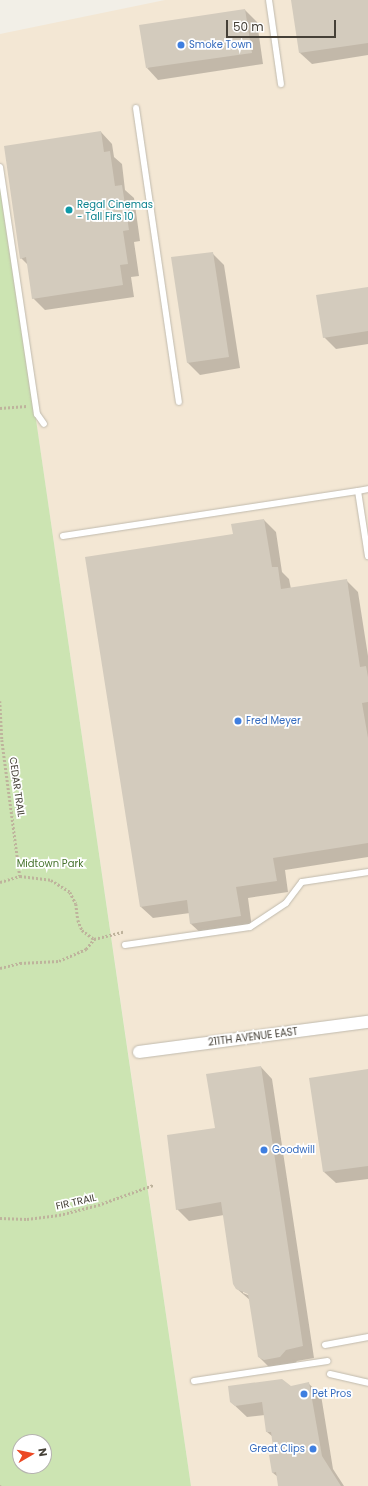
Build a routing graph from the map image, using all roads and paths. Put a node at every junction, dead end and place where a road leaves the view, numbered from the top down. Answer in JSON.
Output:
{"nodes":[{"id":1,"x":269,"y":0,"type":"edge"},
{"id":2,"x":281,"y":84,"type":"dead end"},
{"id":3,"x":136,"y":108,"type":"dead end"},
{"id":4,"x":0,"y":167,"type":"edge"},
{"id":5,"x":179,"y":402,"type":"dead end"},
{"id":6,"x":36,"y":405,"type":"junction"},
{"id":7,"x":0,"y":408,"type":"edge"},
{"id":8,"x":44,"y":424,"type":"dead end"},
{"id":9,"x":368,"y":489,"type":"edge"},
{"id":10,"x":358,"y":491,"type":"junction"},
{"id":11,"x":63,"y":536,"type":"dead end"},
{"id":12,"x":368,"y":556,"type":"edge"},
{"id":13,"x":0,"y":701,"type":"edge"},
{"id":14,"x":368,"y":872,"type":"edge"},
{"id":15,"x":20,"y":876,"type":"junction"},
{"id":16,"x":0,"y":882,"type":"edge"},
{"id":17,"x":123,"y":932,"type":"dead end"},
{"id":18,"x":94,"y":939,"type":"junction"},
{"id":19,"x":125,"y":945,"type":"dead end"},
{"id":20,"x":0,"y":968,"type":"edge"},
{"id":21,"x":368,"y":1022,"type":"edge"},
{"id":22,"x":139,"y":1052,"type":"dead end"},
{"id":23,"x":153,"y":1185,"type":"dead end"},
{"id":24,"x":0,"y":1218,"type":"edge"},
{"id":25,"x":368,"y":1337,"type":"edge"},
{"id":26,"x":325,"y":1344,"type":"dead end"},
{"id":27,"x":328,"y":1361,"type":"dead end"},
{"id":28,"x":330,"y":1374,"type":"dead end"},
{"id":29,"x":194,"y":1381,"type":"dead end"},
{"id":30,"x":368,"y":1383,"type":"edge"}],
"edges":[{"from":1,"to":2,"type":"lane"},
{"from":3,"to":5,"type":"lane"},
{"from":4,"to":6,"type":"lane"},
{"from":6,"to":7,"type":"path"},
{"from":6,"to":8,"type":"lane"},
{"from":9,"to":10,"type":"lane"},
{"from":10,"to":11,"type":"lane"},
{"from":10,"to":12,"type":"lane"},
{"from":13,"to":15,"type":"path","name":"CEDAR TRAIL"},
{"from":14,"to":19,"type":"lane"},
{"from":15,"to":16,"type":"path"},
{"from":15,"to":18,"type":"path"},
{"from":17,"to":18,"type":"path"},
{"from":18,"to":20,"type":"path"},
{"from":21,"to":22,"type":"street","name":"211TH AVENUE EAST"},
{"from":23,"to":24,"type":"path","name":"FIR TRAIL"},
{"from":25,"to":26,"type":"lane"},
{"from":27,"to":29,"type":"lane"},
{"from":28,"to":30,"type":"lane"}]}
